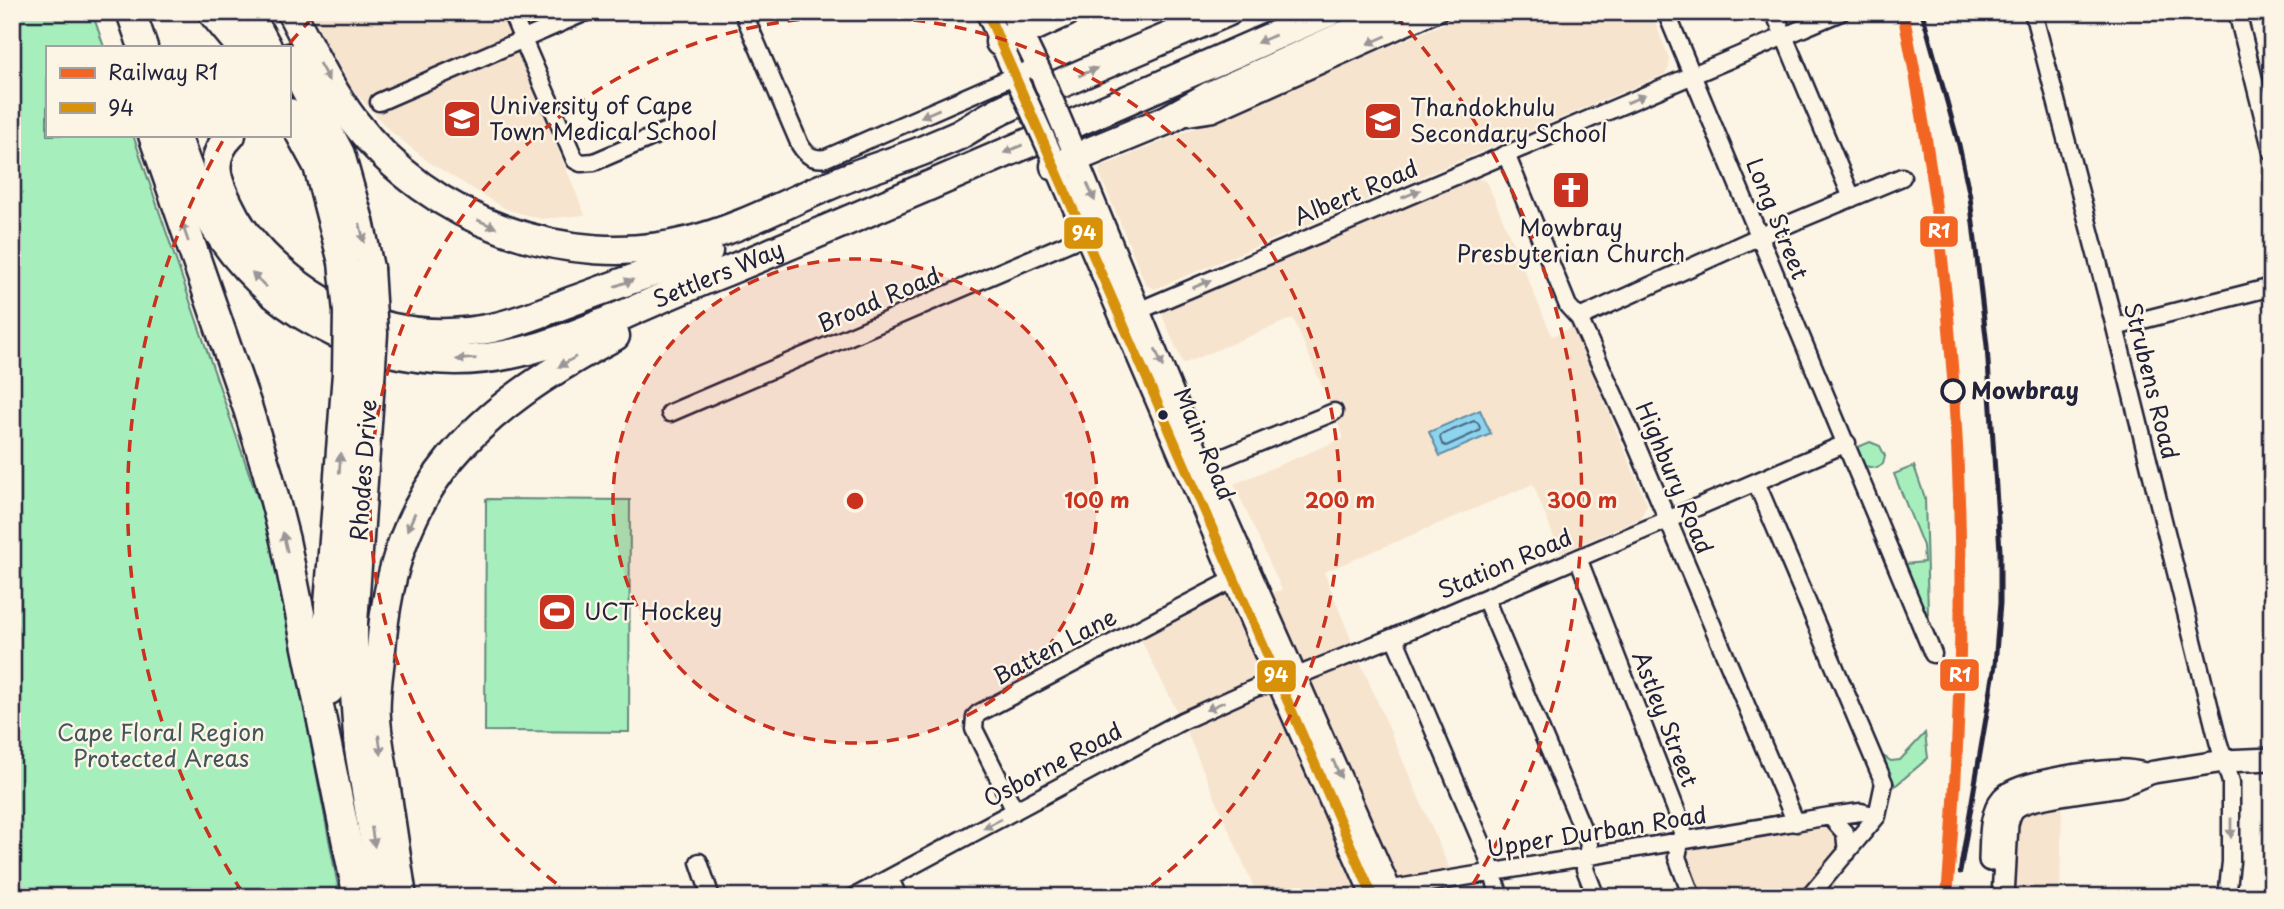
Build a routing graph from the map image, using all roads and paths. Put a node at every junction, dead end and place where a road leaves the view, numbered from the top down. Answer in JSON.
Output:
{"nodes":[{"id":1,"x":212,"y":12,"type":"edge"},
{"id":2,"x":248,"y":12,"type":"edge"},
{"id":3,"x":264,"y":12,"type":"edge"},
{"id":4,"x":291,"y":12,"type":"edge"},
{"id":5,"x":511,"y":12,"type":"edge"},
{"id":6,"x":586,"y":12,"type":"edge"},
{"id":7,"x":743,"y":12,"type":"edge"},
{"id":8,"x":987,"y":12,"type":"edge"},
{"id":9,"x":1066,"y":12,"type":"edge"},
{"id":10,"x":1227,"y":12,"type":"edge"},
{"id":11,"x":1329,"y":12,"type":"edge"},
{"id":12,"x":1397,"y":12,"type":"edge"},
{"id":13,"x":1439,"y":12,"type":"edge"},
{"id":14,"x":1666,"y":12,"type":"edge"},
{"id":15,"x":1773,"y":12,"type":"edge"},
{"id":16,"x":1840,"y":12,"type":"edge"},
{"id":17,"x":2033,"y":12,"type":"edge"},
{"id":18,"x":2237,"y":12,"type":"edge"},
{"id":19,"x":1011,"y":29,"type":"edge"},
{"id":20,"x":1783,"y":36,"type":"junction"},
{"id":21,"x":523,"y":39,"type":"junction"},
{"id":22,"x":241,"y":46,"type":"edge"},
{"id":23,"x":266,"y":46,"type":"edge"},
{"id":24,"x":282,"y":46,"type":"edge"},
{"id":25,"x":290,"y":60,"type":"edge"},
{"id":26,"x":1039,"y":70,"type":"junction"},
{"id":27,"x":1693,"y":75,"type":"junction"},
{"id":28,"x":1017,"y":80,"type":"junction"},
{"id":29,"x":290,"y":87,"type":"edge"},
{"id":30,"x":379,"y":102,"type":"dead end"},
{"id":31,"x":290,"y":116,"type":"edge"},
{"id":32,"x":1167,"y":120,"type":"junction"},
{"id":33,"x":664,"y":132,"type":"dead end"},
{"id":34,"x":153,"y":136,"type":"edge"},
{"id":35,"x":176,"y":136,"type":"edge"},
{"id":36,"x":230,"y":136,"type":"edge"},
{"id":37,"x":290,"y":136,"type":"edge"},
{"id":38,"x":919,"y":152,"type":"junction"},
{"id":39,"x":2272,"y":152,"type":"edge"},
{"id":40,"x":1506,"y":154,"type":"junction"},
{"id":41,"x":1063,"y":156,"type":"junction"},
{"id":42,"x":1902,"y":177,"type":"dead end"},
{"id":43,"x":324,"y":192,"type":"junction"},
{"id":44,"x":353,"y":198,"type":"junction"},
{"id":45,"x":1852,"y":198,"type":"junction"},
{"id":46,"x":1106,"y":226,"type":"junction"},
{"id":47,"x":1086,"y":235,"type":"junction"},
{"id":48,"x":1760,"y":236,"type":"junction"},
{"id":49,"x":356,"y":265,"type":"junction"},
{"id":50,"x":687,"y":287,"type":"junction"},
{"id":51,"x":2272,"y":287,"type":"edge"},
{"id":52,"x":1131,"y":314,"type":"junction"},
{"id":53,"x":1579,"y":318,"type":"junction"},
{"id":54,"x":2115,"y":327,"type":"junction"},
{"id":55,"x":358,"y":377,"type":"junction"},
{"id":56,"x":1334,"y":412,"type":"dead end"},
{"id":57,"x":670,"y":413,"type":"dead end"},
{"id":58,"x":1847,"y":443,"type":"junction"},
{"id":59,"x":1195,"y":470,"type":"junction"},
{"id":60,"x":1756,"y":482,"type":"junction"},
{"id":61,"x":1667,"y":519,"type":"junction"},
{"id":62,"x":1578,"y":558,"type":"junction"},
{"id":63,"x":1241,"y":575,"type":"junction"},
{"id":64,"x":1485,"y":598,"type":"junction"},
{"id":65,"x":1394,"y":636,"type":"junction"},
{"id":66,"x":1933,"y":654,"type":"dead end"},
{"id":67,"x":1287,"y":679,"type":"junction"},
{"id":68,"x":2272,"y":760,"type":"edge"},
{"id":69,"x":2224,"y":761,"type":"junction"},
{"id":70,"x":337,"y":787,"type":"junction"},
{"id":71,"x":2004,"y":810,"type":"junction"},
{"id":72,"x":1015,"y":811,"type":"junction"},
{"id":73,"x":1830,"y":816,"type":"junction"},
{"id":74,"x":1877,"y":816,"type":"junction"},
{"id":75,"x":1796,"y":823,"type":"junction"},
{"id":76,"x":1680,"y":842,"type":"junction"},
{"id":77,"x":1847,"y":853,"type":"junction"},
{"id":78,"x":1587,"y":856,"type":"junction"},
{"id":79,"x":699,"y":862,"type":"dead end"},
{"id":80,"x":1492,"y":871,"type":"junction"},
{"id":81,"x":890,"y":878,"type":"junction"},
{"id":82,"x":1382,"y":894,"type":"edge"},
{"id":83,"x":358,"y":897,"type":"edge"},
{"id":84,"x":384,"y":897,"type":"edge"},
{"id":85,"x":402,"y":897,"type":"edge"},
{"id":86,"x":711,"y":897,"type":"edge"},
{"id":87,"x":854,"y":897,"type":"edge"},
{"id":88,"x":898,"y":897,"type":"edge"},
{"id":89,"x":1500,"y":897,"type":"edge"},
{"id":90,"x":1597,"y":897,"type":"edge"},
{"id":91,"x":1692,"y":897,"type":"edge"},
{"id":92,"x":1809,"y":897,"type":"edge"},
{"id":93,"x":1988,"y":897,"type":"edge"},
{"id":94,"x":2003,"y":897,"type":"edge"},
{"id":95,"x":2227,"y":897,"type":"edge"}],
"edges":[{"from":1,"to":22,"type":"highway"},
{"from":2,"to":23,"type":"highway"},
{"from":3,"to":24,"type":"highway"},
{"from":4,"to":38,"type":"highway","name":"Settlers Way","one_way":true},
{"from":5,"to":21,"type":"street"},
{"from":6,"to":21,"type":"street"},
{"from":28,"to":7,"type":"street","one_way":true},
{"from":8,"to":19,"type":"main road","name":"Main Road"},
{"from":9,"to":19,"type":"highway"},
{"from":38,"to":10,"type":"highway","name":"Settlers Way","one_way":true},
{"from":11,"to":50,"type":"highway","name":"Settlers Way","one_way":true},
{"from":12,"to":32,"type":"highway"},
{"from":13,"to":32,"type":"street","one_way":true},
{"from":14,"to":27,"type":"street","name":"Long Street"},
{"from":15,"to":20,"type":"street"},
{"from":16,"to":20,"type":"street","name":"Albert Road"},
{"from":17,"to":54,"type":"street","name":"Strubens Road"},
{"from":18,"to":39,"type":"street"},
{"from":19,"to":26,"type":"main road","name":"Main Road"},
{"from":19,"to":28,"type":"main road","name":"Main Road"},
{"from":20,"to":27,"type":"street","name":"Albert Road"},
{"from":20,"to":45,"type":"street"},
{"from":21,"to":30,"type":"street"},
{"from":21,"to":33,"type":"street"},
{"from":25,"to":44,"type":"highway","name":"Rhodes Drive"},
{"from":26,"to":28,"type":"street"},
{"from":26,"to":41,"type":"main road","name":"Main Road","bridge":true},
{"from":40,"to":27,"type":"street","name":"Albert Road","one_way":true},
{"from":27,"to":48,"type":"street","name":"Long Street"},
{"from":28,"to":41,"type":"main road","name":"Main Road","bridge":true},
{"from":29,"to":44,"type":"highway"},
{"from":31,"to":43,"type":"highway"},
{"from":32,"to":41,"type":"highway"},
{"from":70,"to":34,"type":"highway","one_way":true},
{"from":50,"to":35,"type":"highway","name":"Settlers Way","one_way":true},
{"from":36,"to":38,"type":"highway","one_way":true},
{"from":37,"to":43,"type":"highway"},
{"from":52,"to":40,"type":"street","name":"Albert Road","one_way":true},
{"from":40,"to":53,"type":"street","name":"Highbury Road"},
{"from":41,"to":46,"type":"main road","name":"Main Road","one_way":true},
{"from":41,"to":47,"type":"main road","name":"Main Road"},
{"from":42,"to":45,"type":"street"},
{"from":43,"to":49,"type":"highway"},
{"from":44,"to":49,"type":"highway","name":"Rhodes Drive","one_way":true},
{"from":45,"to":48,"type":"street"},
{"from":46,"to":47,"type":"street","name":"Broad Road"},
{"from":46,"to":52,"type":"main road","name":"Main Road"},
{"from":47,"to":52,"type":"main road","name":"Main Road"},
{"from":47,"to":57,"type":"street","name":"Broad Road"},
{"from":48,"to":53,"type":"street"},
{"from":48,"to":58,"type":"street","name":"Long Street"},
{"from":49,"to":55,"type":"highway","name":"Rhodes Drive","bridge":true},
{"from":50,"to":85,"type":"highway","one_way":true},
{"from":51,"to":54,"type":"street"},
{"from":52,"to":59,"type":"main road","name":"Main Road"},
{"from":53,"to":61,"type":"street","name":"Highbury Road"},
{"from":54,"to":69,"type":"street","name":"Strubens Road"},
{"from":70,"to":55,"type":"highway","one_way":true},
{"from":55,"to":84,"type":"highway","name":"Rhodes Drive","one_way":true},
{"from":56,"to":59,"type":"street"},
{"from":58,"to":60,"type":"street","name":"Station Road"},
{"from":58,"to":66,"type":"street","name":"Long Street"},
{"from":59,"to":63,"type":"main road","name":"Main Road"},
{"from":60,"to":61,"type":"street","name":"Station Road"},
{"from":60,"to":74,"type":"street"},
{"from":61,"to":62,"type":"street","name":"Station Road"},
{"from":61,"to":75,"type":"street","name":"Highbury Road"},
{"from":62,"to":64,"type":"street","name":"Station Road"},
{"from":62,"to":76,"type":"street","name":"Astley Street"},
{"from":63,"to":67,"type":"main road","name":"Main Road"},
{"from":63,"to":72,"type":"street","name":"Batten Lane"},
{"from":64,"to":65,"type":"street","name":"Station Road"},
{"from":64,"to":78,"type":"street"},
{"from":65,"to":67,"type":"street","name":"Station Road"},
{"from":65,"to":80,"type":"street"},
{"from":67,"to":72,"type":"street","name":"Osborne Road","one_way":true},
{"from":67,"to":82,"type":"main road","name":"Main Road"},
{"from":68,"to":69,"type":"main road"},
{"from":69,"to":71,"type":"main road"},
{"from":69,"to":95,"type":"street","name":"Strubens Road","one_way":true},
{"from":70,"to":83,"type":"highway"},
{"from":71,"to":93,"type":"main road"},
{"from":71,"to":94,"type":"main road"},
{"from":72,"to":81,"type":"street","name":"Osborne Road","one_way":true},
{"from":73,"to":74,"type":"street","name":"Upper Durban Road"},
{"from":73,"to":75,"type":"street","name":"Upper Durban Road"},
{"from":73,"to":77,"type":"street"},
{"from":74,"to":77,"type":"street"},
{"from":75,"to":76,"type":"street","name":"Upper Durban Road"},
{"from":76,"to":78,"type":"street","name":"Upper Durban Road"},
{"from":76,"to":91,"type":"street","name":"Astley Street"},
{"from":77,"to":92,"type":"street"},
{"from":78,"to":80,"type":"street","name":"Upper Durban Road"},
{"from":78,"to":90,"type":"street"},
{"from":79,"to":86,"type":"street"},
{"from":80,"to":82,"type":"street","name":"Upper Durban Road"},
{"from":80,"to":89,"type":"street"},
{"from":81,"to":87,"type":"street","name":"Osborne Road"},
{"from":81,"to":88,"type":"street"}]}
